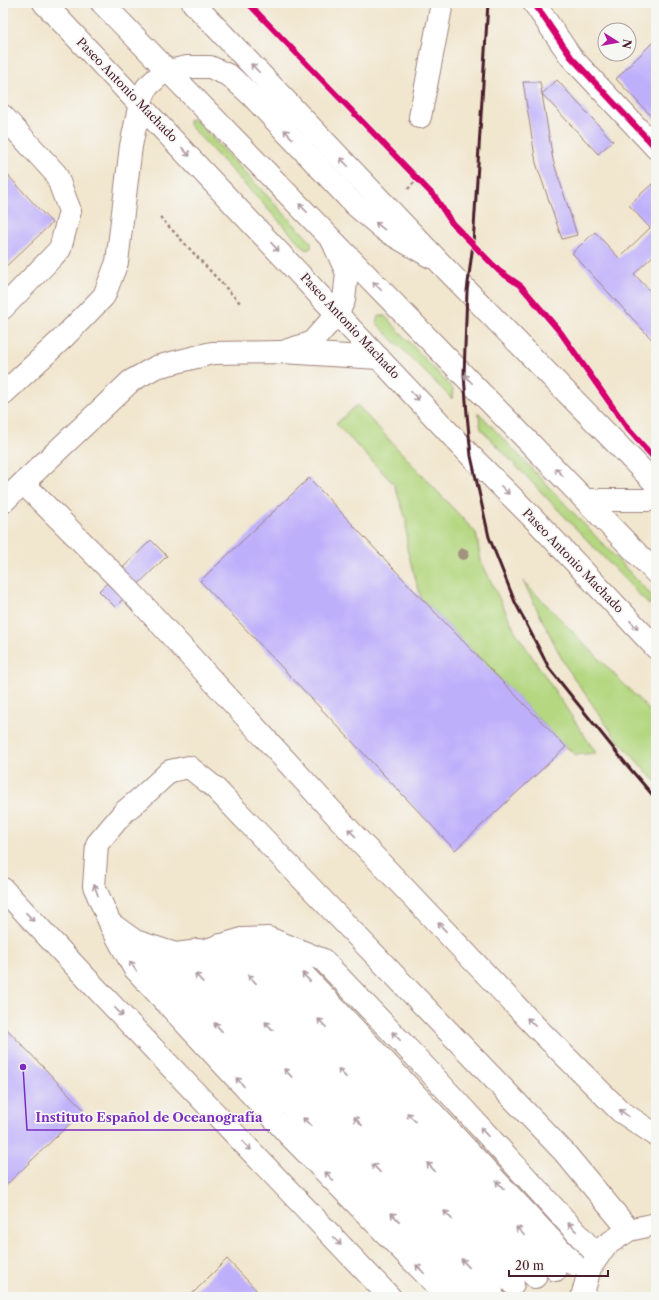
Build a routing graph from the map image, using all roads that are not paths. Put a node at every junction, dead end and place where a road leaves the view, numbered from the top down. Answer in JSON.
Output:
{"nodes":[{"id":1,"x":44,"y":3,"type":"edge"},
{"id":2,"x":102,"y":3,"type":"edge"},
{"id":3,"x":193,"y":3,"type":"edge"},
{"id":4,"x":442,"y":3,"type":"edge"},
{"id":5,"x":534,"y":3,"type":"edge"},
{"id":6,"x":168,"y":71,"type":"junction"},
{"id":7,"x":140,"y":103,"type":"junction"},
{"id":8,"x":3,"y":116,"type":"edge"},
{"id":9,"x":420,"y":117,"type":"dead end"},
{"id":10,"x":656,"y":148,"type":"edge"},
{"id":11,"x":330,"y":236,"type":"junction"},
{"id":12,"x":438,"y":260,"type":"junction"},
{"id":13,"x":3,"y":308,"type":"edge"},
{"id":14,"x":338,"y":314,"type":"junction"},
{"id":15,"x":283,"y":352,"type":"junction"},
{"id":16,"x":379,"y":358,"type":"junction"},
{"id":17,"x":3,"y":394,"type":"edge"},
{"id":18,"x":23,"y":483,"type":"junction"},
{"id":19,"x":656,"y":484,"type":"edge"},
{"id":20,"x":586,"y":500,"type":"junction"},
{"id":21,"x":656,"y":500,"type":"edge"},
{"id":22,"x":3,"y":502,"type":"edge"},
{"id":23,"x":656,"y":573,"type":"edge"},
{"id":24,"x":656,"y":648,"type":"edge"},
{"id":25,"x":3,"y":889,"type":"edge"},
{"id":26,"x":110,"y":922,"type":"junction"},
{"id":27,"x":270,"y":938,"type":"junction"},
{"id":28,"x":242,"y":939,"type":"junction"},
{"id":29,"x":139,"y":942,"type":"junction"},
{"id":30,"x":220,"y":946,"type":"junction"},
{"id":31,"x":187,"y":952,"type":"junction"},
{"id":32,"x":656,"y":1134,"type":"edge"},
{"id":33,"x":656,"y":1224,"type":"edge"},
{"id":34,"x":629,"y":1230,"type":"junction"},
{"id":35,"x":597,"y":1258,"type":"junction"},
{"id":36,"x":565,"y":1267,"type":"junction"},
{"id":37,"x":535,"y":1277,"type":"junction"},
{"id":38,"x":513,"y":1284,"type":"junction"},
{"id":39,"x":483,"y":1294,"type":"edge"},
{"id":40,"x":390,"y":1297,"type":"edge"},
{"id":41,"x":448,"y":1297,"type":"edge"},
{"id":42,"x":470,"y":1297,"type":"edge"},
{"id":43,"x":582,"y":1297,"type":"edge"}],
"edges":[{"from":1,"to":7,"type":"main road","name":"Paseo Antonio Machado"},
{"from":2,"to":6,"type":"main road"},
{"from":12,"to":3,"type":"main road","one_way":true},
{"from":4,"to":9,"type":"main road"},
{"from":5,"to":10,"type":"main road"},
{"from":6,"to":7,"type":"main road"},
{"from":11,"to":6,"type":"main road","one_way":true},
{"from":12,"to":6,"type":"main road","one_way":true},
{"from":7,"to":14,"type":"main road","name":"Paseo Antonio Machado","one_way":true},
{"from":7,"to":17,"type":"main road"},
{"from":8,"to":13,"type":"main road"},
{"from":11,"to":14,"type":"main road"},
{"from":20,"to":11,"type":"main road","one_way":true},
{"from":12,"to":19,"type":"main road"},
{"from":14,"to":15,"type":"main road"},
{"from":14,"to":16,"type":"main road","name":"Paseo Antonio Machado"},
{"from":15,"to":16,"type":"main road"},
{"from":15,"to":18,"type":"main road"},
{"from":16,"to":24,"type":"main road","name":"Paseo Antonio Machado","one_way":true},
{"from":18,"to":22,"type":"main road"},
{"from":32,"to":18,"type":"main road","one_way":true},
{"from":20,"to":21,"type":"main road"},
{"from":20,"to":23,"type":"main road"},
{"from":25,"to":40,"type":"main road","one_way":true},
{"from":26,"to":29,"type":"main road"},
{"from":26,"to":34,"type":"main road","one_way":true},
{"from":41,"to":26,"type":"main road","one_way":true},
{"from":27,"to":28,"type":"main road"},
{"from":35,"to":27,"type":"main road","one_way":true},
{"from":36,"to":27,"type":"main road","one_way":true},
{"from":28,"to":30,"type":"main road"},
{"from":36,"to":28,"type":"main road","one_way":true},
{"from":29,"to":31,"type":"main road"},
{"from":42,"to":29,"type":"main road","one_way":true},
{"from":30,"to":31,"type":"main road"},
{"from":37,"to":30,"type":"main road","one_way":true},
{"from":38,"to":31,"type":"main road","one_way":true},
{"from":39,"to":31,"type":"main road","one_way":true},
{"from":33,"to":34,"type":"main road"},
{"from":34,"to":35,"type":"main road"},
{"from":35,"to":36,"type":"main road"},
{"from":35,"to":43,"type":"main road"},
{"from":36,"to":37,"type":"main road"},
{"from":37,"to":38,"type":"main road"},
{"from":38,"to":39,"type":"main road"}]}
